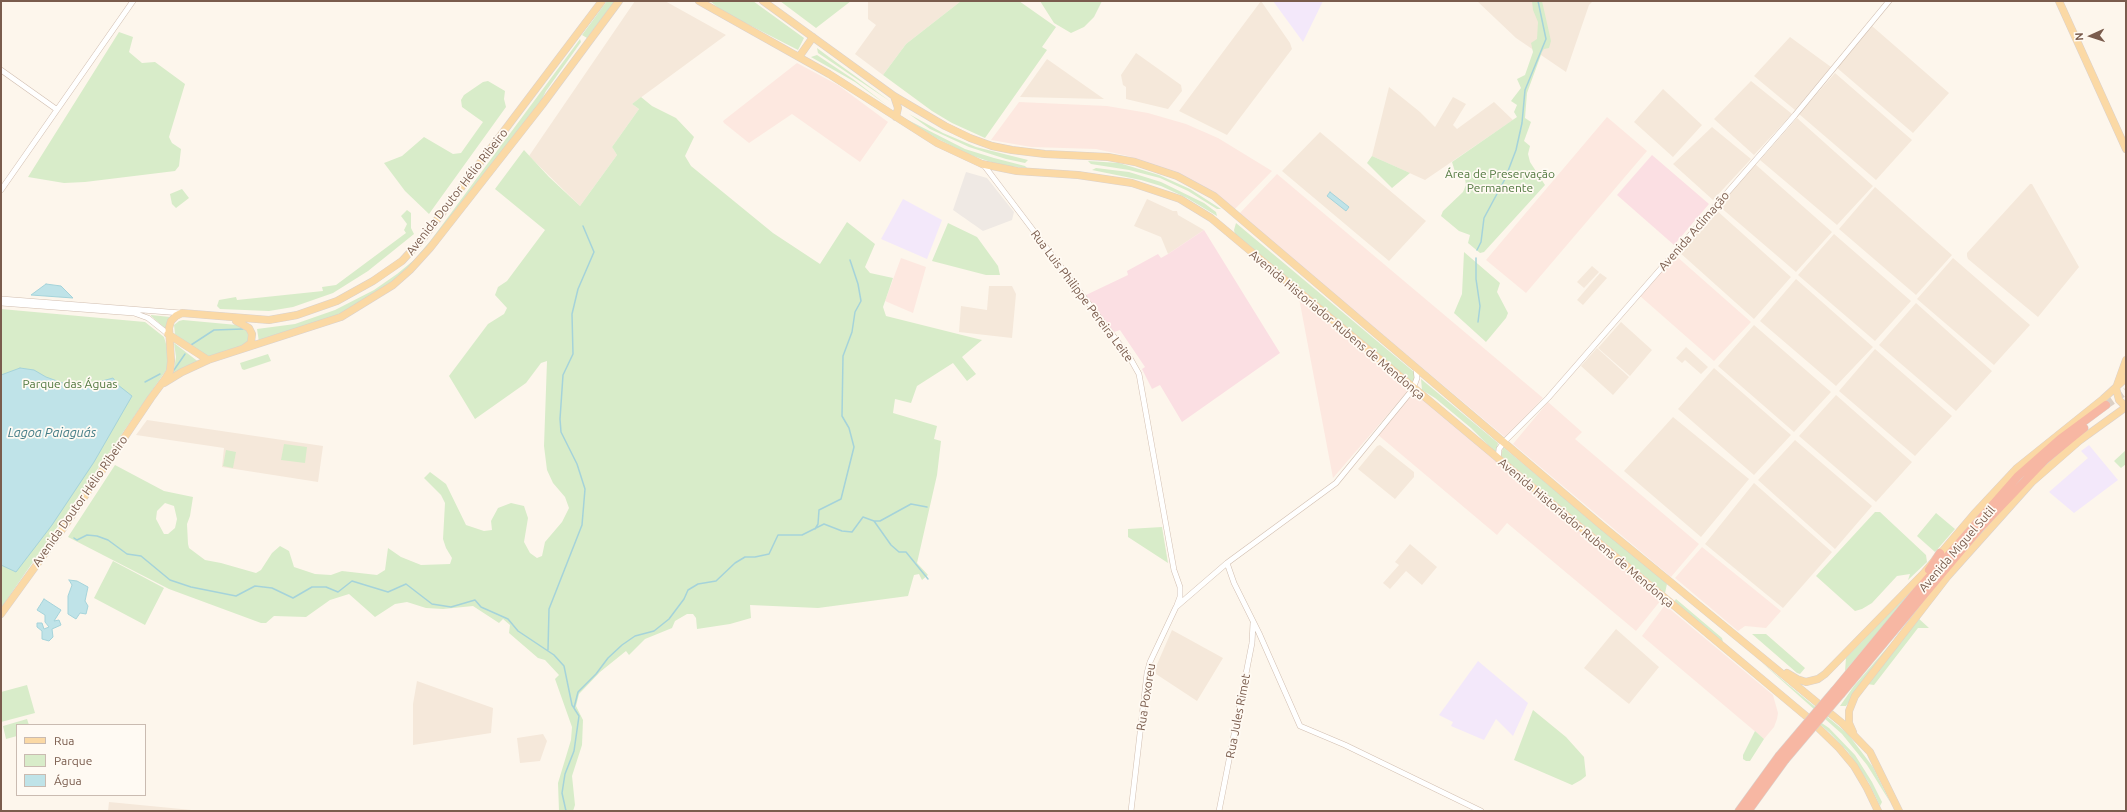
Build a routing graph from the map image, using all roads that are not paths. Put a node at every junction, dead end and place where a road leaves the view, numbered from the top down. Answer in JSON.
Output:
{"nodes":[{"id":1,"x":133,"y":1,"type":"edge"},
{"id":2,"x":602,"y":1,"type":"edge"},
{"id":3,"x":619,"y":1,"type":"edge"},
{"id":4,"x":698,"y":1,"type":"edge"},
{"id":5,"x":763,"y":1,"type":"edge"},
{"id":6,"x":1889,"y":1,"type":"edge"},
{"id":7,"x":2058,"y":1,"type":"edge"},
{"id":8,"x":578,"y":34,"type":"junction"},
{"id":9,"x":813,"y":37,"type":"junction"},
{"id":10,"x":589,"y":42,"type":"junction"},
{"id":11,"x":799,"y":57,"type":"junction"},
{"id":12,"x":1,"y":70,"type":"edge"},
{"id":13,"x":894,"y":96,"type":"junction"},
{"id":14,"x":56,"y":110,"type":"junction"},
{"id":15,"x":896,"y":117,"type":"junction"},
{"id":16,"x":2126,"y":149,"type":"edge"},
{"id":17,"x":982,"y":164,"type":"junction"},
{"id":18,"x":1,"y":190,"type":"edge"},
{"id":19,"x":1,"y":299,"type":"edge"},
{"id":20,"x":1,"y":303,"type":"edge"},
{"id":21,"x":182,"y":313,"type":"junction"},
{"id":22,"x":228,"y":318,"type":"junction"},
{"id":23,"x":168,"y":334,"type":"junction"},
{"id":24,"x":240,"y":351,"type":"junction"},
{"id":25,"x":208,"y":360,"type":"junction"},
{"id":26,"x":2126,"y":360,"type":"edge"},
{"id":27,"x":1416,"y":368,"type":"junction"},
{"id":28,"x":2126,"y":378,"type":"edge"},
{"id":29,"x":2117,"y":384,"type":"junction"},
{"id":30,"x":158,"y":388,"type":"junction"},
{"id":31,"x":1413,"y":389,"type":"junction"},
{"id":32,"x":2126,"y":407,"type":"edge"},
{"id":33,"x":2110,"y":409,"type":"junction"},
{"id":34,"x":2126,"y":414,"type":"edge"},
{"id":35,"x":1504,"y":442,"type":"junction"},
{"id":36,"x":1498,"y":459,"type":"junction"},
{"id":37,"x":1940,"y":553,"type":"junction"},
{"id":38,"x":1227,"y":563,"type":"junction"},
{"id":39,"x":1959,"y":563,"type":"junction"},
{"id":40,"x":1944,"y":572,"type":"junction"},
{"id":41,"x":1916,"y":592,"type":"junction"},
{"id":42,"x":1176,"y":606,"type":"junction"},
{"id":43,"x":1,"y":614,"type":"edge"},
{"id":44,"x":1252,"y":621,"type":"junction"},
{"id":45,"x":1252,"y":643,"type":"junction"},
{"id":46,"x":1264,"y":648,"type":"junction"},
{"id":47,"x":1767,"y":661,"type":"junction"},
{"id":48,"x":1838,"y":692,"type":"junction"},
{"id":49,"x":1856,"y":736,"type":"junction"},
{"id":50,"x":1782,"y":758,"type":"junction"},
{"id":51,"x":1131,"y":811,"type":"edge"},
{"id":52,"x":1220,"y":811,"type":"edge"},
{"id":53,"x":1481,"y":811,"type":"edge"},
{"id":54,"x":1739,"y":811,"type":"edge"},
{"id":55,"x":1748,"y":811,"type":"edge"},
{"id":56,"x":1878,"y":811,"type":"edge"},
{"id":57,"x":1899,"y":811,"type":"edge"}],
"edges":[{"from":1,"to":14,"type":"street"},
{"from":2,"to":8,"type":"main road","name":"Avenida Doutor Hélio Ribeiro"},
{"from":3,"to":10,"type":"main road","name":"Avenida Doutor Hélio Ribeiro"},
{"from":4,"to":11,"type":"main road","name":"Avenida Historiador Rubens de Mendonça"},
{"from":5,"to":9,"type":"main road","name":"Avenida Historiador Rubens de Mendonça"},
{"from":6,"to":35,"type":"street","name":"Avenida Aclimação"},
{"from":7,"to":16,"type":"main road"},
{"from":8,"to":10,"type":"main road"},
{"from":8,"to":22,"type":"main road","name":"Avenida Doutor Hélio Ribeiro"},
{"from":9,"to":11,"type":"main road"},
{"from":9,"to":13,"type":"main road","name":"Avenida Historiador Rubens de Mendonça"},
{"from":10,"to":24,"type":"main road","name":"Avenida Doutor Hélio Ribeiro"},
{"from":11,"to":15,"type":"main road","name":"Avenida Historiador Rubens de Mendonça"},
{"from":12,"to":14,"type":"street"},
{"from":13,"to":15,"type":"main road"},
{"from":13,"to":27,"type":"main road","name":"Avenida Historiador Rubens de Mendonça"},
{"from":14,"to":18,"type":"street"},
{"from":15,"to":17,"type":"main road","name":"Avenida Historiador Rubens de Mendonça"},
{"from":17,"to":31,"type":"main road","name":"Avenida Historiador Rubens de Mendonça"},
{"from":17,"to":42,"type":"street","name":"Rua Luis Philippe Pereira Leite"},
{"from":19,"to":21,"type":"street"},
{"from":20,"to":23,"type":"street"},
{"from":21,"to":22,"type":"main road","name":"Avenida Doutor Hélio Ribeiro"},
{"from":21,"to":23,"type":"main road","name":"Avenida Doutor Hélio Ribeiro"},
{"from":22,"to":24,"type":"main road"},
{"from":23,"to":25,"type":"main road"},
{"from":23,"to":30,"type":"main road","name":"Avenida Doutor Hélio Ribeiro"},
{"from":24,"to":25,"type":"main road","name":"Avenida Doutor Hélio Ribeiro"},
{"from":25,"to":30,"type":"main road","name":"Avenida Doutor Hélio Ribeiro"},
{"from":26,"to":29,"type":"main road"},
{"from":27,"to":31,"type":"street"},
{"from":27,"to":35,"type":"main road","name":"Avenida Historiador Rubens de Mendonça"},
{"from":28,"to":29,"type":"main road","name":"Avenida Miguel Sutil"},
{"from":29,"to":32,"type":"main road"},
{"from":29,"to":37,"type":"main road","name":"Avenida Miguel Sutil"},
{"from":30,"to":43,"type":"main road","name":"Avenida Doutor Hélio Ribeiro"},
{"from":31,"to":36,"type":"main road","name":"Avenida Historiador Rubens de Mendonça"},
{"from":31,"to":38,"type":"street","name":"Rua Poxoreu"},
{"from":32,"to":33,"type":"main road","name":"Avenida Miguel Sutil"},
{"from":33,"to":34,"type":"main road"},
{"from":33,"to":39,"type":"main road","name":"Avenida Miguel Sutil"},
{"from":33,"to":40,"type":"highway","name":"Avenida Miguel Sutil"},
{"from":33,"to":41,"type":"highway"},
{"from":35,"to":36,"type":"street","name":"Avenida Aclimação"},
{"from":35,"to":47,"type":"main road","name":"Avenida Historiador Rubens de Mendonça"},
{"from":36,"to":56,"type":"main road","name":"Avenida Historiador Rubens de Mendonça"},
{"from":37,"to":41,"type":"highway"},
{"from":37,"to":47,"type":"main road","name":"Avenida Miguel Sutil"},
{"from":38,"to":42,"type":"street","name":"Rua Poxoreu"},
{"from":38,"to":44,"type":"street"},
{"from":39,"to":40,"type":"highway"},
{"from":39,"to":49,"type":"main road","name":"Avenida Miguel Sutil"},
{"from":40,"to":48,"type":"highway","name":"Avenida Miguel Sutil"},
{"from":41,"to":48,"type":"highway","name":"Avenida Miguel Sutil"},
{"from":42,"to":51,"type":"street","name":"Rua Poxoreu"},
{"from":44,"to":45,"type":"street","name":"Rua Jules Rimet"},
{"from":44,"to":46,"type":"street"},
{"from":45,"to":46,"type":"street"},
{"from":45,"to":52,"type":"street","name":"Rua Jules Rimet"},
{"from":46,"to":53,"type":"street"},
{"from":47,"to":49,"type":"main road","name":"Avenida Historiador Rubens de Mendonça"},
{"from":48,"to":50,"type":"highway","name":"Avenida Miguel Sutil","bridge":true},
{"from":49,"to":57,"type":"main road","name":"Avenida Historiador Rubens de Mendonça"},
{"from":50,"to":54,"type":"highway","name":"Avenida Miguel Sutil"},
{"from":50,"to":55,"type":"highway","name":"Avenida Miguel Sutil"}]}
